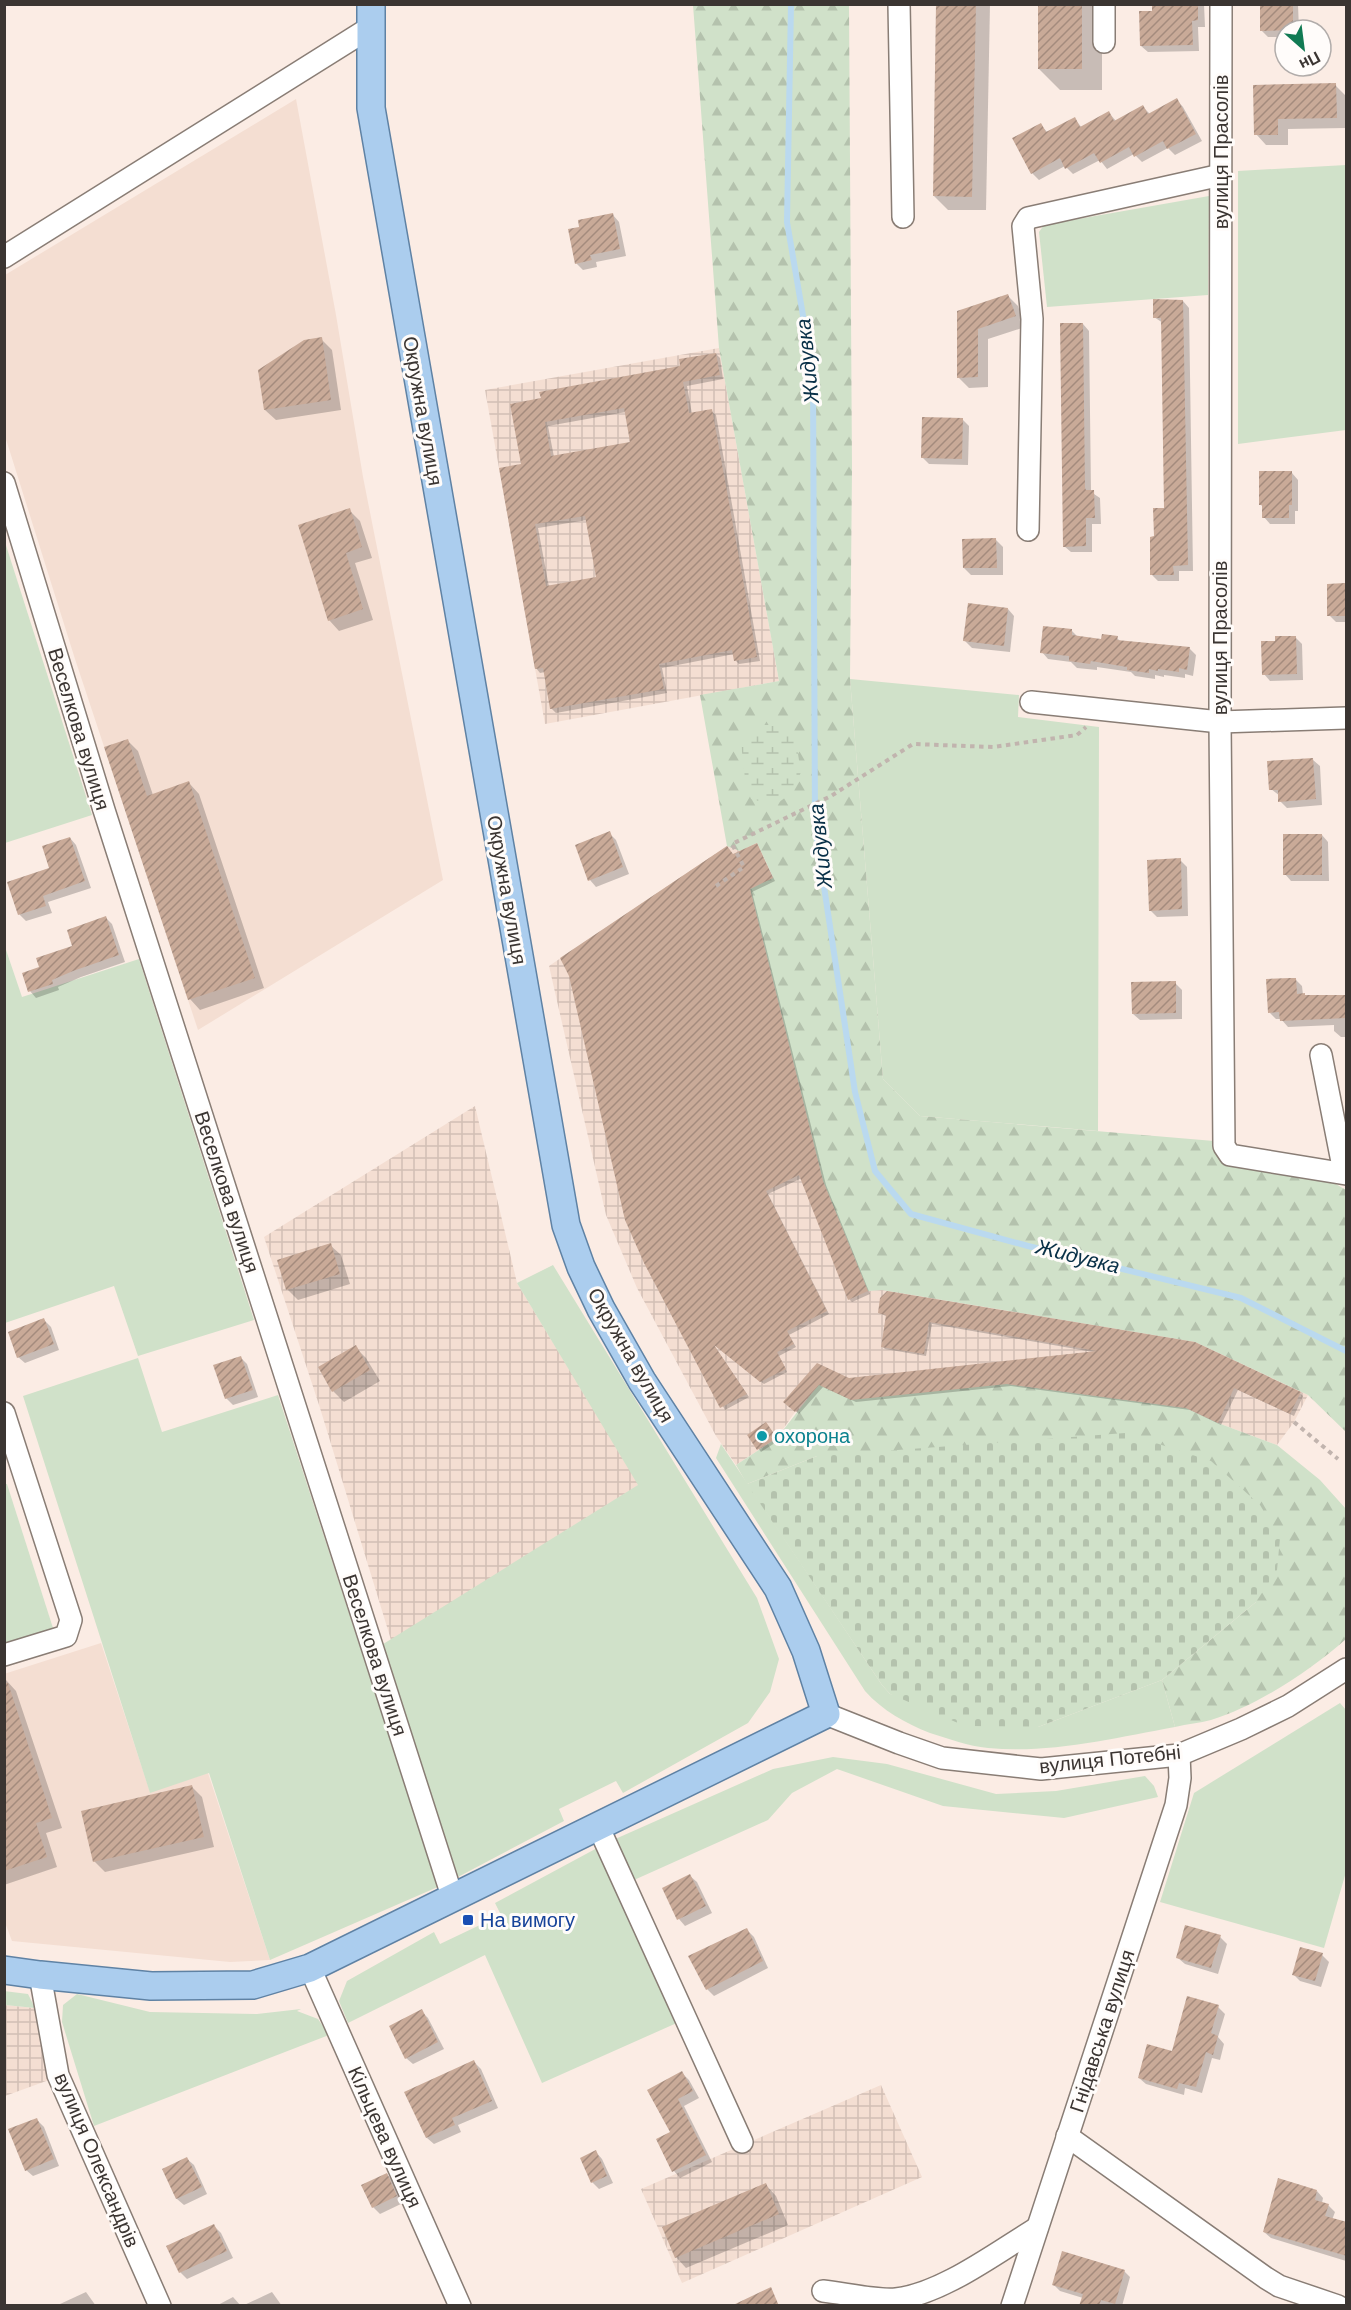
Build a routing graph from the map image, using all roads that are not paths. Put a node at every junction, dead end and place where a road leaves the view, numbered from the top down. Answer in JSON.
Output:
{"nodes":[{"id":1,"x":899,"y":4,"type":"edge"},
{"id":2,"x":1104,"y":4,"type":"edge"},
{"id":3,"x":1221,"y":4,"type":"edge"},
{"id":4,"x":371,"y":16,"type":"edge"},
{"id":5,"x":1104,"y":42,"type":"dead end"},
{"id":6,"x":1221,"y":175,"type":"junction"},
{"id":7,"x":903,"y":217,"type":"dead end"},
{"id":8,"x":4,"y":257,"type":"edge"},
{"id":9,"x":4,"y":483,"type":"edge"},
{"id":10,"x":1028,"y":530,"type":"dead end"},
{"id":11,"x":1031,"y":702,"type":"dead end"},
{"id":12,"x":1347,"y":718,"type":"edge"},
{"id":13,"x":1220,"y":722,"type":"junction"},
{"id":14,"x":1321,"y":1055,"type":"dead end"},
{"id":15,"x":1345,"y":1173,"type":"edge"},
{"id":16,"x":4,"y":1413,"type":"edge"},
{"id":17,"x":4,"y":1655,"type":"edge"},
{"id":18,"x":1347,"y":1669,"type":"edge"},
{"id":19,"x":826,"y":1714,"type":"junction"},
{"id":20,"x":1179,"y":1755,"type":"junction"},
{"id":21,"x":598,"y":1826,"type":"junction"},
{"id":22,"x":453,"y":1899,"type":"junction"},
{"id":23,"x":310,"y":1968,"type":"junction"},
{"id":24,"x":4,"y":1970,"type":"edge"},
{"id":25,"x":40,"y":1975,"type":"junction"},
{"id":26,"x":1067,"y":2136,"type":"junction"},
{"id":27,"x":742,"y":2142,"type":"dead end"},
{"id":28,"x":1037,"y":2228,"type":"junction"},
{"id":29,"x":823,"y":2291,"type":"dead end"},
{"id":30,"x":160,"y":2306,"type":"edge"},
{"id":31,"x":460,"y":2306,"type":"edge"},
{"id":32,"x":1012,"y":2306,"type":"edge"},
{"id":33,"x":1338,"y":2306,"type":"edge"}],
"edges":[{"from":1,"to":7,"type":"street"},
{"from":2,"to":5,"type":"street"},
{"from":3,"to":6,"type":"street","name":"вулиця Прасолів"},
{"from":4,"to":8,"type":"street"},
{"from":4,"to":19,"type":"main road","name":"Окружна вулиця"},
{"from":6,"to":10,"type":"street"},
{"from":6,"to":13,"type":"street","name":"вулиця Прасолів"},
{"from":9,"to":22,"type":"street","name":"Веселкова вулиця"},
{"from":11,"to":13,"type":"street"},
{"from":12,"to":13,"type":"street"},
{"from":13,"to":15,"type":"street","name":"вулиця Прасолів"},
{"from":14,"to":15,"type":"street"},
{"from":16,"to":17,"type":"street"},
{"from":18,"to":20,"type":"street","name":"вулиця Потебні"},
{"from":19,"to":20,"type":"street","name":"вулиця Потебні"},
{"from":19,"to":21,"type":"main road"},
{"from":20,"to":26,"type":"street","name":"Гнідавська вулиця"},
{"from":21,"to":22,"type":"main road"},
{"from":21,"to":27,"type":"street"},
{"from":22,"to":23,"type":"main road"},
{"from":23,"to":25,"type":"main road"},
{"from":23,"to":31,"type":"street","name":"Кільцева вулиця"},
{"from":24,"to":25,"type":"main road"},
{"from":25,"to":30,"type":"street","name":"вулиця Олександрів"},
{"from":26,"to":28,"type":"street","name":"Гнідавська вулиця"},
{"from":26,"to":33,"type":"street"},
{"from":28,"to":29,"type":"street"},
{"from":28,"to":32,"type":"street","name":"Гнідавська вулиця"}]}
